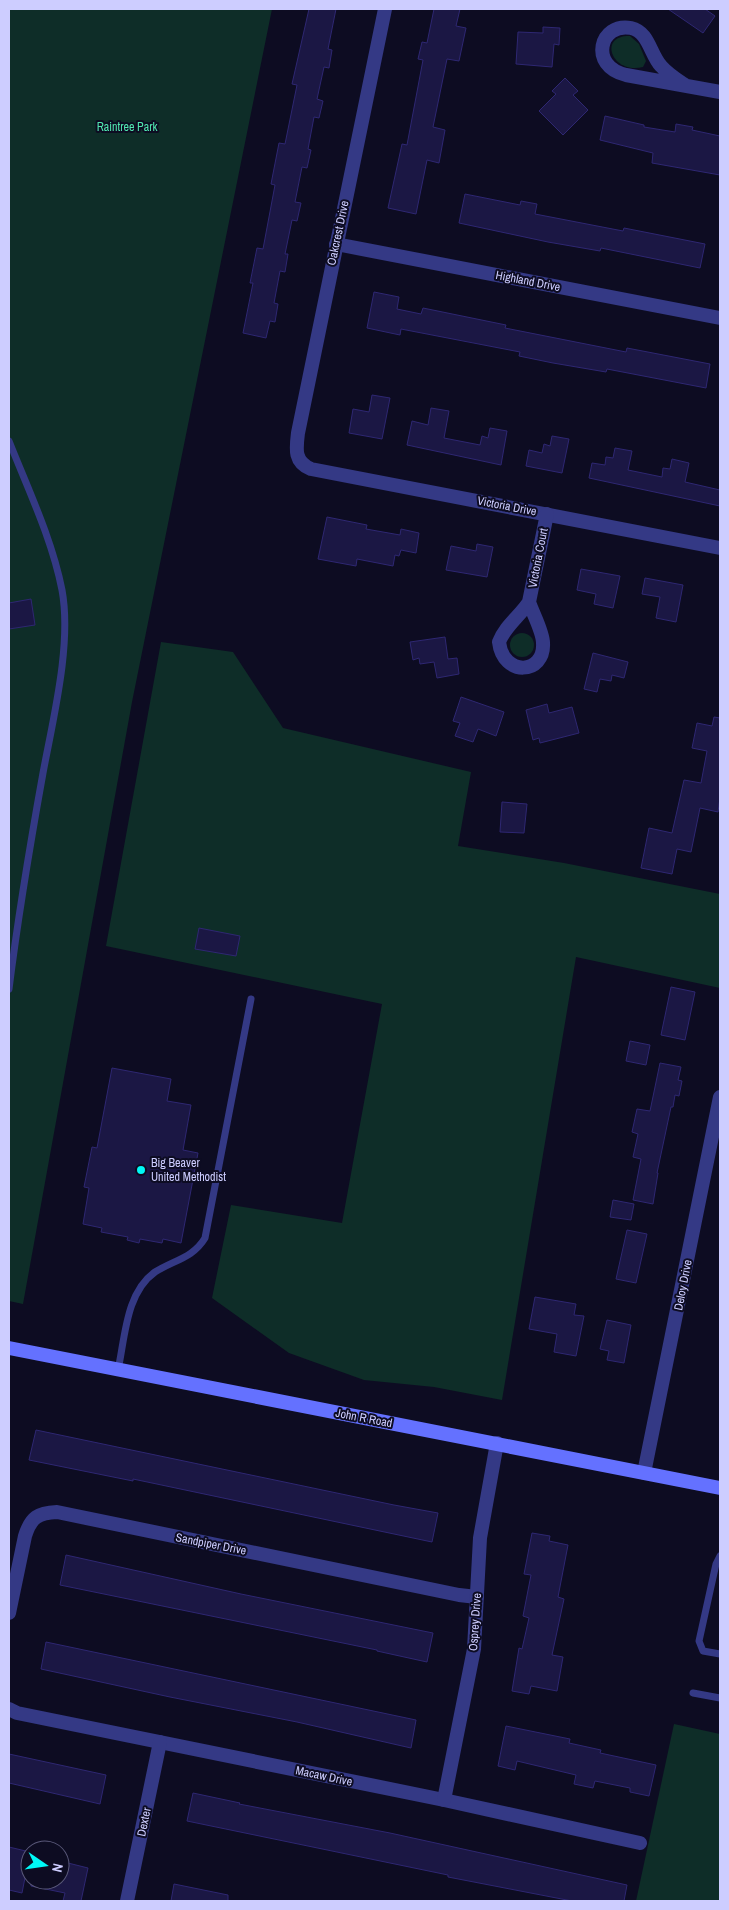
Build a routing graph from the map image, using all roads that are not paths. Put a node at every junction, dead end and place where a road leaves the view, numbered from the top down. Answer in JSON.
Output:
{"nodes":[{"id":1,"x":385,"y":9,"type":"edge"},
{"id":2,"x":685,"y":85,"type":"junction"},
{"id":3,"x":720,"y":92,"type":"edge"},
{"id":4,"x":336,"y":244,"type":"junction"},
{"id":5,"x":720,"y":318,"type":"edge"},
{"id":6,"x":9,"y":441,"type":"edge"},
{"id":7,"x":297,"y":458,"type":"joint"},
{"id":8,"x":547,"y":514,"type":"junction"},
{"id":9,"x":720,"y":548,"type":"edge"},
{"id":10,"x":529,"y":602,"type":"dead end"},
{"id":11,"x":9,"y":989,"type":"edge"},
{"id":12,"x":251,"y":999,"type":"dead end"},
{"id":13,"x":720,"y":1097,"type":"edge"},
{"id":14,"x":9,"y":1348,"type":"edge"},
{"id":15,"x":118,"y":1370,"type":"junction"},
{"id":16,"x":497,"y":1443,"type":"junction"},
{"id":17,"x":644,"y":1473,"type":"junction"},
{"id":18,"x":720,"y":1488,"type":"edge"},
{"id":19,"x":720,"y":1556,"type":"edge"},
{"id":20,"x":477,"y":1597,"type":"junction"},
{"id":21,"x":10,"y":1609,"type":"edge"},
{"id":22,"x":720,"y":1654,"type":"edge"},
{"id":23,"x":693,"y":1693,"type":"dead end"},
{"id":24,"x":720,"y":1698,"type":"edge"},
{"id":25,"x":9,"y":1710,"type":"edge"},
{"id":26,"x":160,"y":1742,"type":"junction"},
{"id":27,"x":444,"y":1800,"type":"junction"},
{"id":28,"x":640,"y":1843,"type":"dead end"},
{"id":29,"x":127,"y":1901,"type":"edge"}],
"edges":[{"from":1,"to":4,"type":"street","name":"Oakcrest Drive"},
{"from":2,"to":2,"type":"street"},
{"from":2,"to":3,"type":"street"},
{"from":4,"to":5,"type":"street","name":"Highland Drive"},
{"from":4,"to":7,"type":"street","name":"Oakcrest Drive"},
{"from":6,"to":11,"type":"lane"},
{"from":7,"to":8,"type":"street","name":"Victoria Drive"},
{"from":8,"to":9,"type":"street","name":"Victoria Drive"},
{"from":8,"to":10,"type":"street","name":"Victoria Court"},
{"from":12,"to":15,"type":"lane"},
{"from":13,"to":17,"type":"street","name":"Deloy Drive"},
{"from":14,"to":15,"type":"main road","name":"John R Road"},
{"from":15,"to":16,"type":"main road","name":"John R Road"},
{"from":16,"to":17,"type":"main road","name":"John R Road"},
{"from":16,"to":20,"type":"street","name":"Osprey Drive"},
{"from":17,"to":18,"type":"main road","name":"John R Road"},
{"from":19,"to":22,"type":"lane"},
{"from":20,"to":21,"type":"street","name":"Sandpiper Drive"},
{"from":20,"to":27,"type":"street","name":"Osprey Drive"},
{"from":23,"to":24,"type":"lane"},
{"from":25,"to":26,"type":"street","name":"Macaw Drive"},
{"from":26,"to":27,"type":"street","name":"Macaw Drive"},
{"from":26,"to":29,"type":"street","name":"Dexter"},
{"from":27,"to":28,"type":"street","name":"Macaw Drive"}]}
